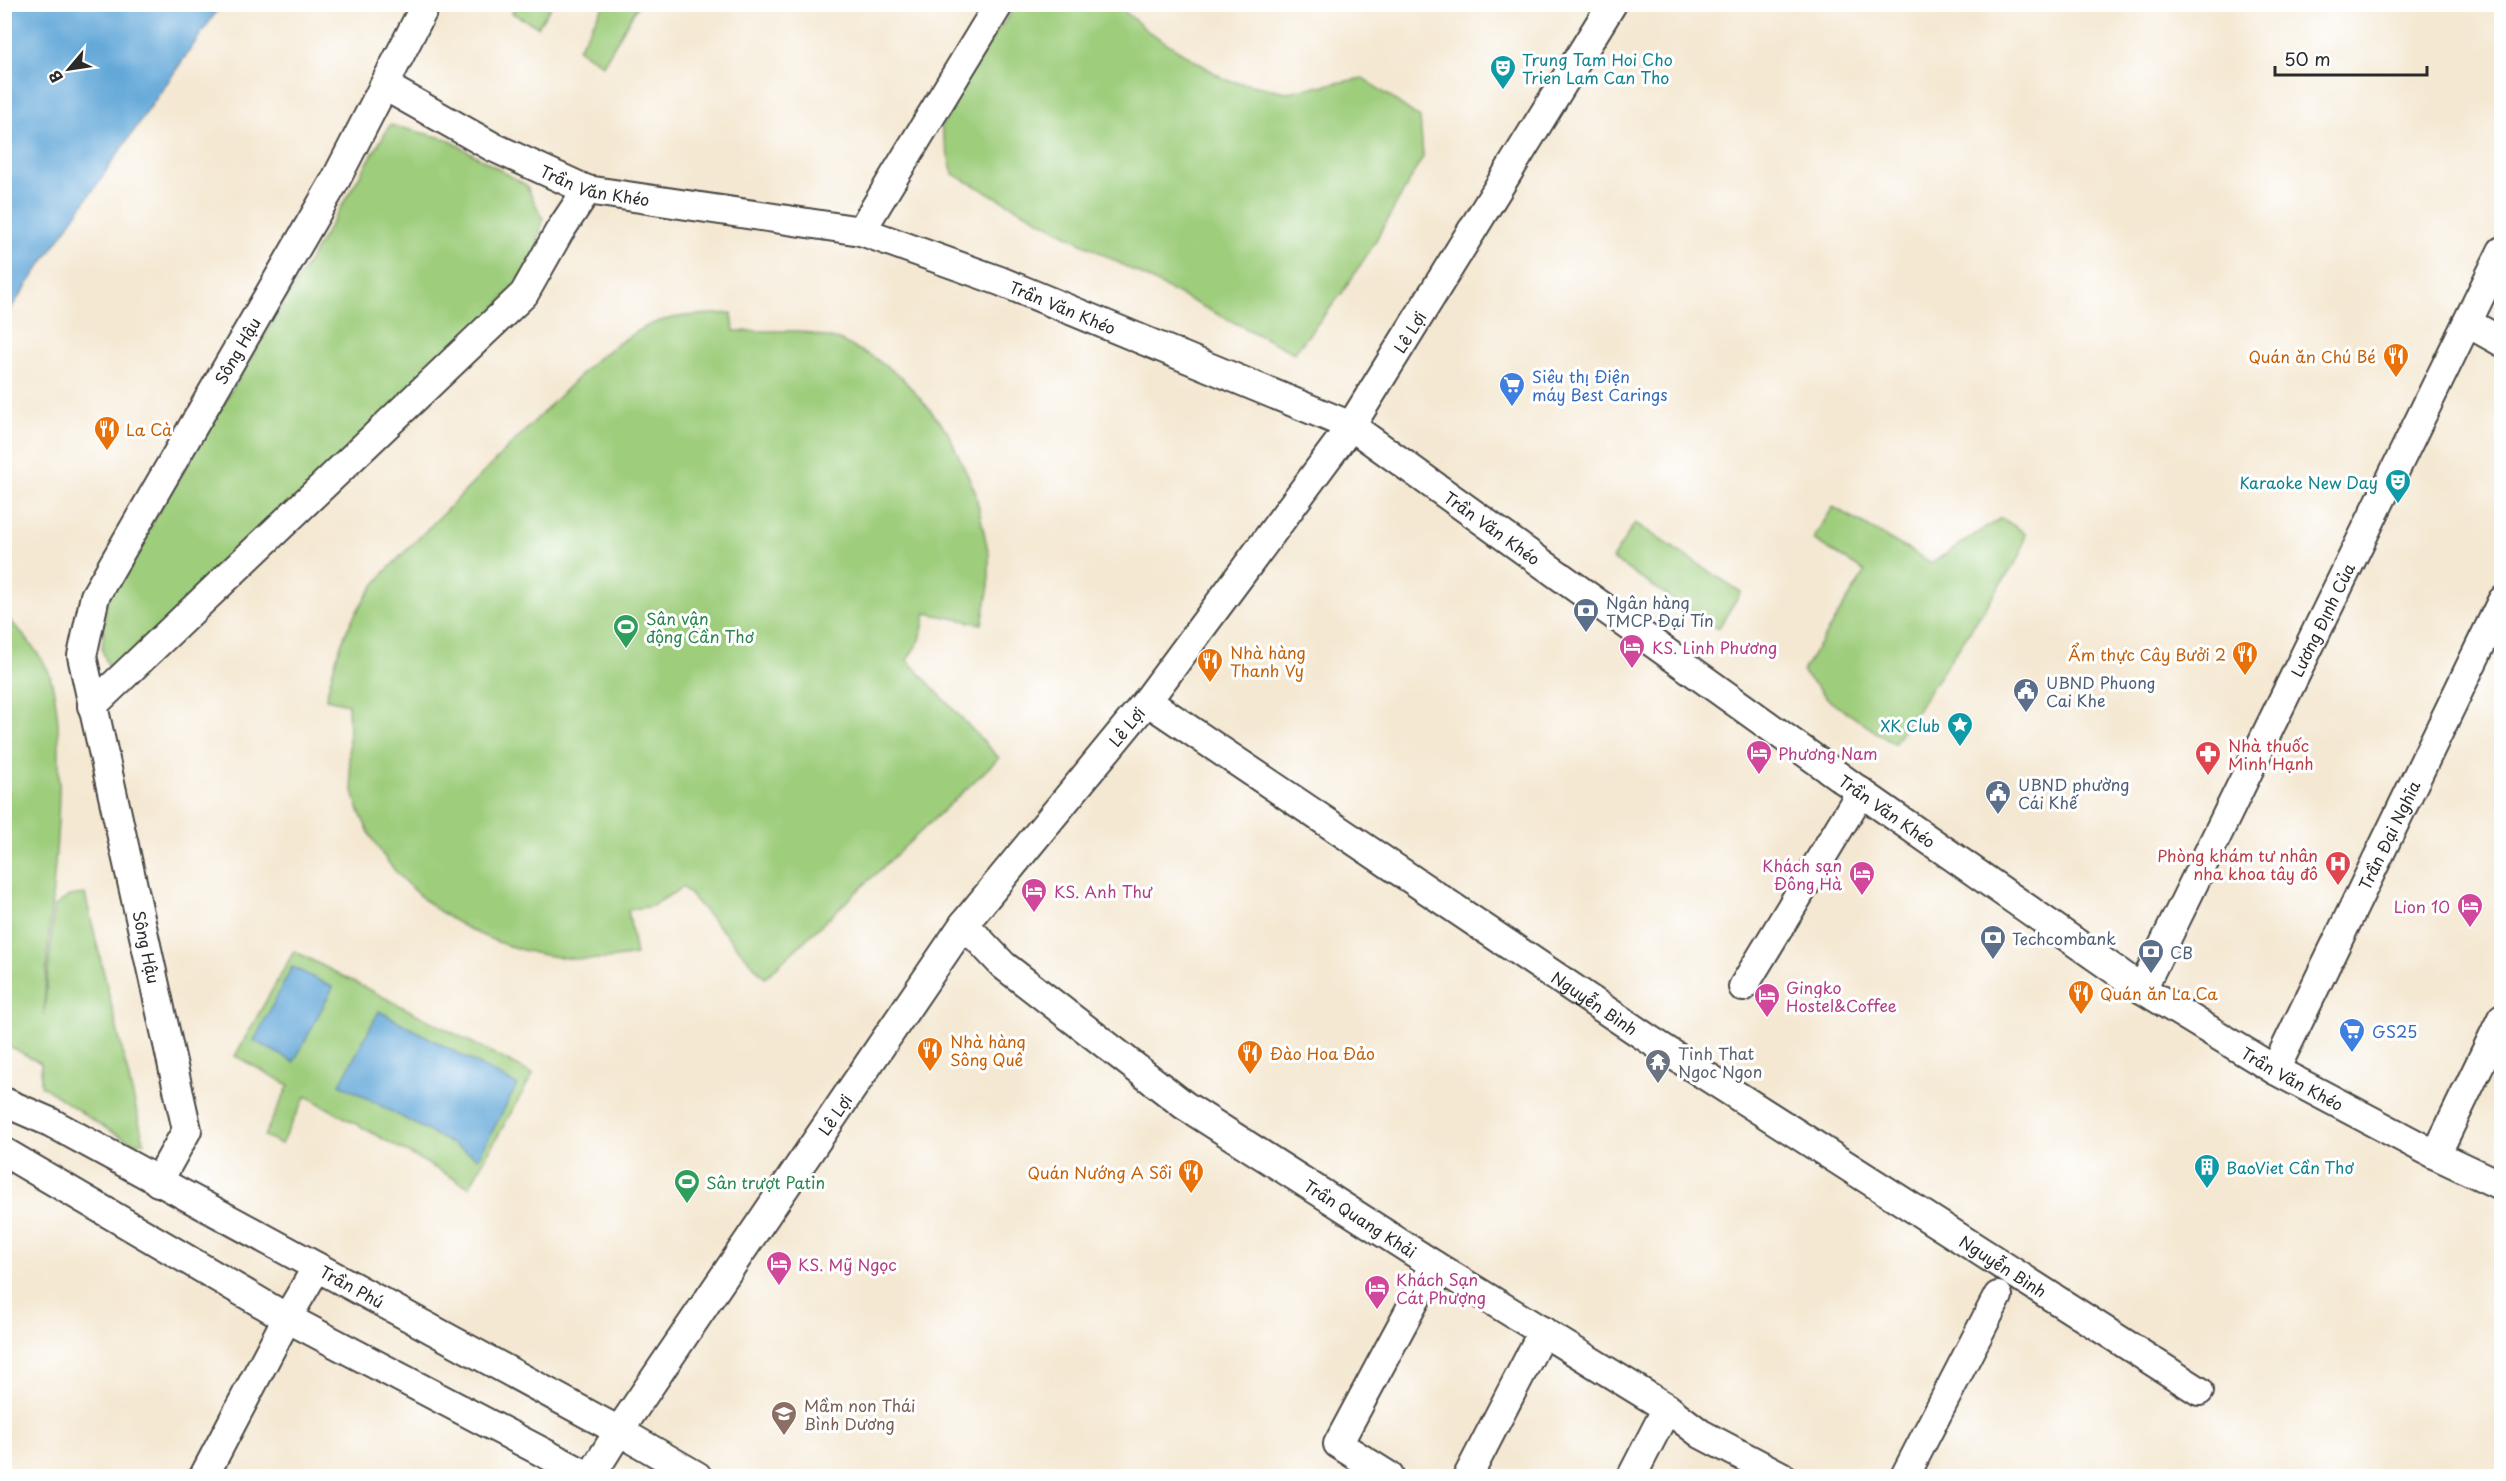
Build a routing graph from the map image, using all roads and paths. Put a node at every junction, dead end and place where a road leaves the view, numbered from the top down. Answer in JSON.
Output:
{"nodes":[{"id":1,"x":426,"y":4,"type":"edge"},
{"id":2,"x":999,"y":4,"type":"edge"},
{"id":3,"x":1612,"y":4,"type":"edge"},
{"id":4,"x":385,"y":86,"type":"junction"},
{"id":5,"x":587,"y":190,"type":"junction"},
{"id":6,"x":861,"y":231,"type":"junction"},
{"id":7,"x":2502,"y":251,"type":"edge"},
{"id":8,"x":2468,"y":322,"type":"junction"},
{"id":9,"x":2502,"y":342,"type":"edge"},
{"id":10,"x":1351,"y":426,"type":"junction"},
{"id":11,"x":2502,"y":601,"type":"edge"},
{"id":12,"x":1147,"y":701,"type":"junction"},
{"id":13,"x":92,"y":706,"type":"junction"},
{"id":14,"x":1861,"y":792,"type":"junction"},
{"id":15,"x":964,"y":924,"type":"junction"},
{"id":16,"x":1743,"y":987,"type":"dead end"},
{"id":17,"x":2142,"y":989,"type":"junction"},
{"id":18,"x":2502,"y":1018,"type":"edge"},
{"id":19,"x":2275,"y":1070,"type":"junction"},
{"id":20,"x":4,"y":1102,"type":"edge"},
{"id":21,"x":4,"y":1152,"type":"edge"},
{"id":22,"x":2436,"y":1155,"type":"junction"},
{"id":23,"x":158,"y":1182,"type":"junction"},
{"id":24,"x":2502,"y":1186,"type":"edge"},
{"id":25,"x":1434,"y":1265,"type":"junction"},
{"id":26,"x":318,"y":1268,"type":"junction"},
{"id":27,"x":1998,"y":1296,"type":"dead end"},
{"id":28,"x":287,"y":1318,"type":"junction"},
{"id":29,"x":1543,"y":1331,"type":"junction"},
{"id":30,"x":2199,"y":1391,"type":"dead end"},
{"id":31,"x":1667,"y":1408,"type":"junction"},
{"id":32,"x":619,"y":1431,"type":"junction"},
{"id":33,"x":204,"y":1476,"type":"edge"},
{"id":34,"x":589,"y":1476,"type":"edge"},
{"id":35,"x":697,"y":1476,"type":"edge"},
{"id":36,"x":1389,"y":1476,"type":"edge"},
{"id":37,"x":1468,"y":1476,"type":"edge"},
{"id":38,"x":1632,"y":1476,"type":"edge"},
{"id":39,"x":1782,"y":1476,"type":"edge"},
{"id":40,"x":1905,"y":1476,"type":"edge"}],
"edges":[{"from":1,"to":4,"type":"street","name":"Sông Hậu"},
{"from":2,"to":6,"type":"street"},
{"from":3,"to":10,"type":"street","name":"Lê Lợi"},
{"from":4,"to":5,"type":"street","name":"Trần Văn Khéo"},
{"from":4,"to":13,"type":"street","name":"Sông Hậu"},
{"from":5,"to":6,"type":"street","name":"Trần Văn Khéo"},
{"from":5,"to":13,"type":"street"},
{"from":6,"to":10,"type":"street","name":"Trần Văn Khéo"},
{"from":7,"to":8,"type":"street","name":"Lương Định Của"},
{"from":8,"to":9,"type":"street"},
{"from":8,"to":17,"type":"street","name":"Lương Định Của"},
{"from":10,"to":12,"type":"street","name":"Lê Lợi"},
{"from":10,"to":14,"type":"street","name":"Trần Văn Khéo"},
{"from":11,"to":19,"type":"street","name":"Trần Đại Nghĩa"},
{"from":12,"to":15,"type":"street","name":"Lê Lợi"},
{"from":12,"to":30,"type":"street","name":"Nguyễn Bình"},
{"from":13,"to":23,"type":"street","name":"Sông Hậu"},
{"from":14,"to":16,"type":"street"},
{"from":14,"to":17,"type":"street","name":"Trần Văn Khéo"},
{"from":15,"to":25,"type":"street","name":"Trần Quang Khải"},
{"from":15,"to":32,"type":"street","name":"Lê Lợi"},
{"from":17,"to":19,"type":"street","name":"Trần Văn Khéo"},
{"from":18,"to":22,"type":"street"},
{"from":19,"to":22,"type":"street","name":"Trần Văn Khéo"},
{"from":20,"to":23,"type":"street","name":"Trần Phú"},
{"from":21,"to":28,"type":"street"},
{"from":22,"to":24,"type":"street","name":"Trần Văn Khéo"},
{"from":23,"to":26,"type":"street","name":"Trần Phú"},
{"from":25,"to":29,"type":"street","name":"Trần Quang Khải"},
{"from":25,"to":36,"type":"street"},
{"from":26,"to":28,"type":"street"},
{"from":26,"to":32,"type":"street","name":"Trần Phú"},
{"from":27,"to":40,"type":"street"},
{"from":28,"to":33,"type":"street"},
{"from":28,"to":34,"type":"street"},
{"from":29,"to":31,"type":"street","name":"Trần Quang Khải"},
{"from":29,"to":37,"type":"street"},
{"from":31,"to":38,"type":"street"},
{"from":31,"to":39,"type":"street","name":"Trần Quang Khải"},
{"from":32,"to":34,"type":"street","name":"Lê Lợi"},
{"from":32,"to":35,"type":"street","name":"Trần Phú"}]}
